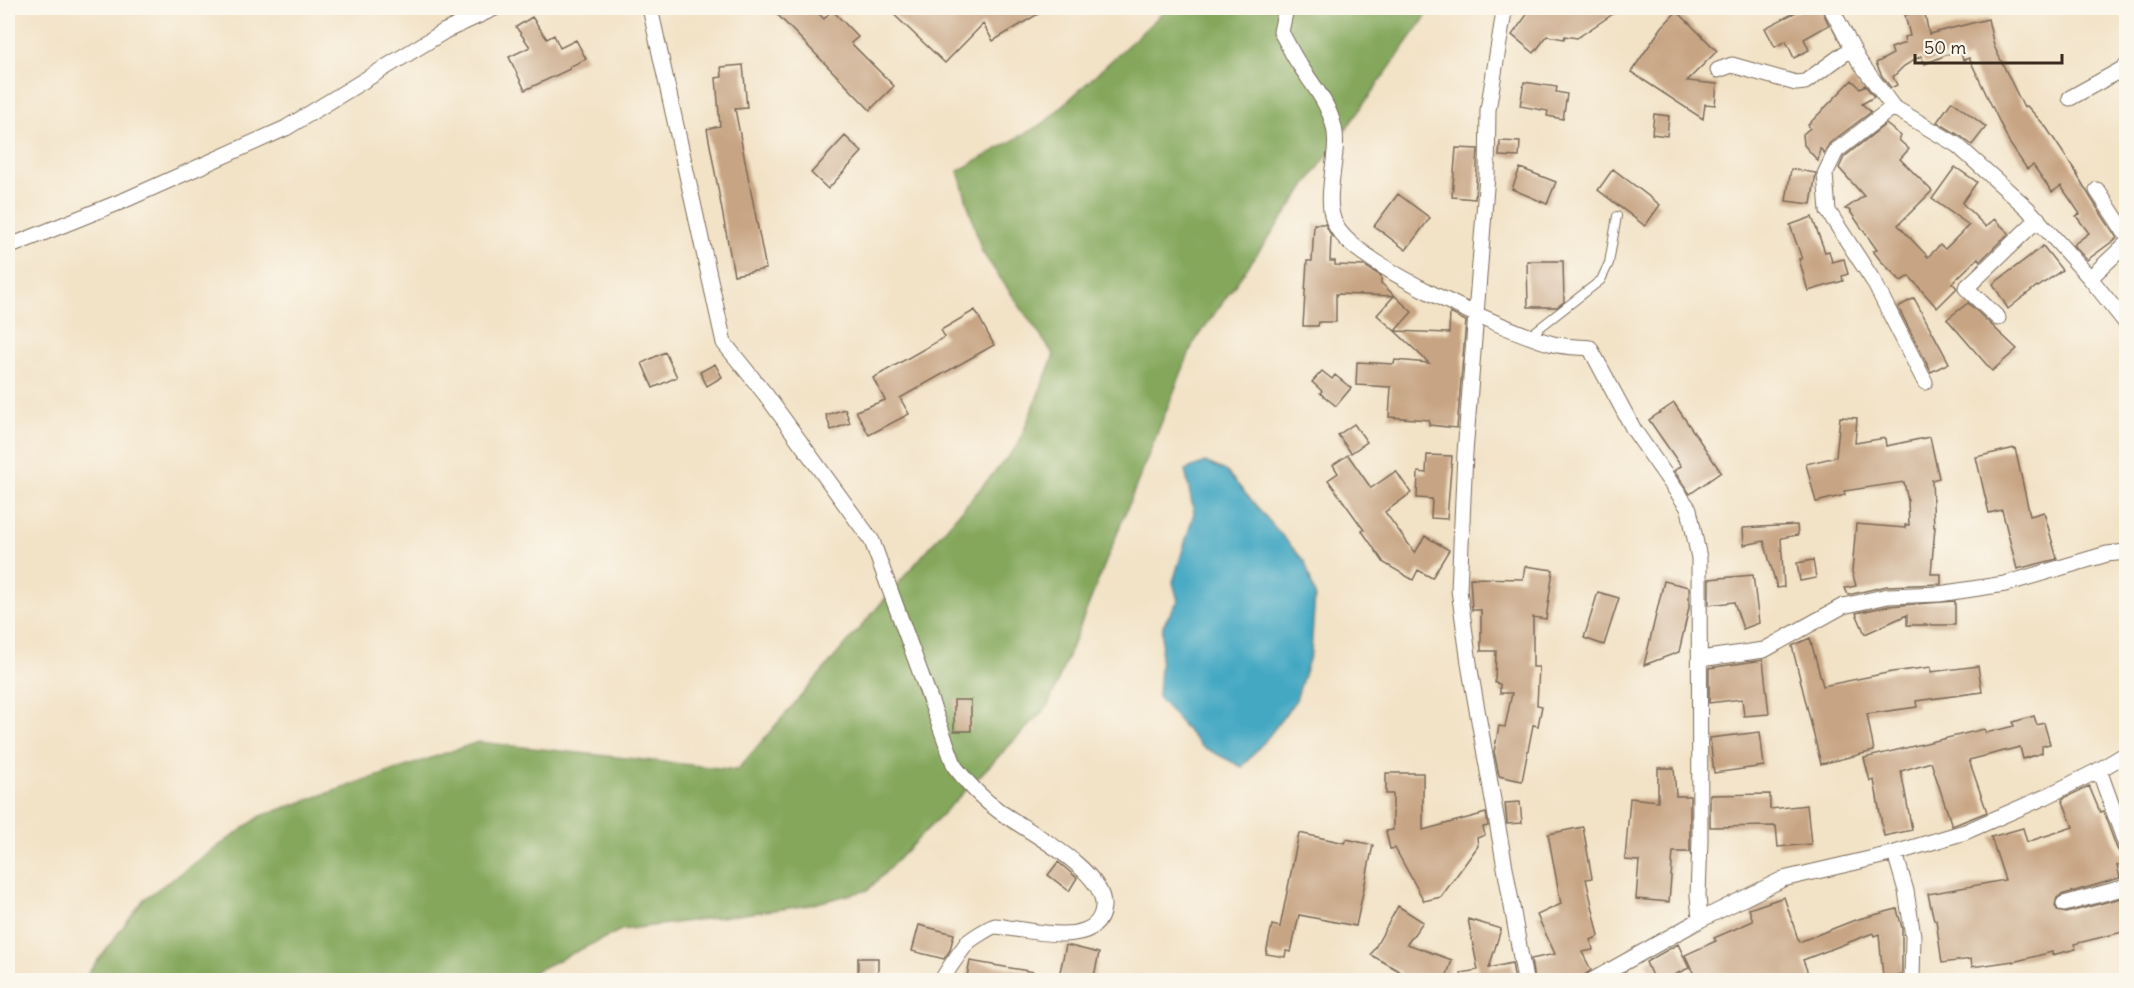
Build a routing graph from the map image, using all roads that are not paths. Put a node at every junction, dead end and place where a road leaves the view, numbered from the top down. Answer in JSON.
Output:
{"nodes":[{"id":1,"x":495,"y":8,"type":"edge"},
{"id":2,"x":650,"y":8,"type":"edge"},
{"id":3,"x":1286,"y":8,"type":"edge"},
{"id":4,"x":1508,"y":8,"type":"edge"},
{"id":5,"x":1831,"y":8,"type":"edge"},
{"id":6,"x":1852,"y":48,"type":"junction"},
{"id":7,"x":2127,"y":67,"type":"edge"},
{"id":8,"x":1718,"y":70,"type":"dead end"},
{"id":9,"x":2070,"y":98,"type":"dead end"},
{"id":10,"x":1893,"y":107,"type":"junction"},
{"id":11,"x":2097,"y":190,"type":"dead end"},
{"id":12,"x":1617,"y":216,"type":"dead end"},
{"id":13,"x":2038,"y":219,"type":"junction"},
{"id":14,"x":2127,"y":234,"type":"edge"},
{"id":15,"x":2127,"y":244,"type":"edge"},
{"id":16,"x":8,"y":247,"type":"edge"},
{"id":17,"x":2090,"y":278,"type":"junction"},
{"id":18,"x":1477,"y":316,"type":"junction"},
{"id":19,"x":1998,"y":318,"type":"dead end"},
{"id":20,"x":2127,"y":323,"type":"edge"},
{"id":21,"x":1529,"y":336,"type":"junction"},
{"id":22,"x":1925,"y":382,"type":"dead end"},
{"id":23,"x":2126,"y":552,"type":"edge"},
{"id":24,"x":1700,"y":659,"type":"junction"},
{"id":25,"x":2127,"y":754,"type":"edge"},
{"id":26,"x":2099,"y":770,"type":"junction"},
{"id":27,"x":2127,"y":845,"type":"edge"},
{"id":28,"x":1895,"y":853,"type":"junction"},
{"id":29,"x":2127,"y":887,"type":"edge"},
{"id":30,"x":2064,"y":904,"type":"dead end"},
{"id":31,"x":1700,"y":920,"type":"junction"},
{"id":32,"x":942,"y":981,"type":"edge"},
{"id":33,"x":1525,"y":981,"type":"edge"},
{"id":34,"x":1593,"y":981,"type":"edge"},
{"id":35,"x":1912,"y":981,"type":"edge"}],
"edges":[{"from":1,"to":16,"type":"street"},
{"from":2,"to":32,"type":"street"},
{"from":3,"to":18,"type":"street"},
{"from":4,"to":18,"type":"street"},
{"from":5,"to":6,"type":"street"},
{"from":6,"to":8,"type":"street"},
{"from":6,"to":10,"type":"street"},
{"from":7,"to":9,"type":"street"},
{"from":10,"to":13,"type":"street"},
{"from":10,"to":22,"type":"street"},
{"from":11,"to":14,"type":"street"},
{"from":12,"to":21,"type":"lane"},
{"from":13,"to":17,"type":"street"},
{"from":13,"to":19,"type":"street"},
{"from":15,"to":17,"type":"street"},
{"from":17,"to":20,"type":"street"},
{"from":18,"to":21,"type":"street"},
{"from":18,"to":33,"type":"street"},
{"from":21,"to":24,"type":"street"},
{"from":23,"to":24,"type":"street"},
{"from":24,"to":31,"type":"street"},
{"from":25,"to":26,"type":"street"},
{"from":26,"to":27,"type":"street"},
{"from":26,"to":28,"type":"street"},
{"from":28,"to":31,"type":"street"},
{"from":28,"to":35,"type":"street"},
{"from":29,"to":30,"type":"street"},
{"from":31,"to":34,"type":"street"}]}
